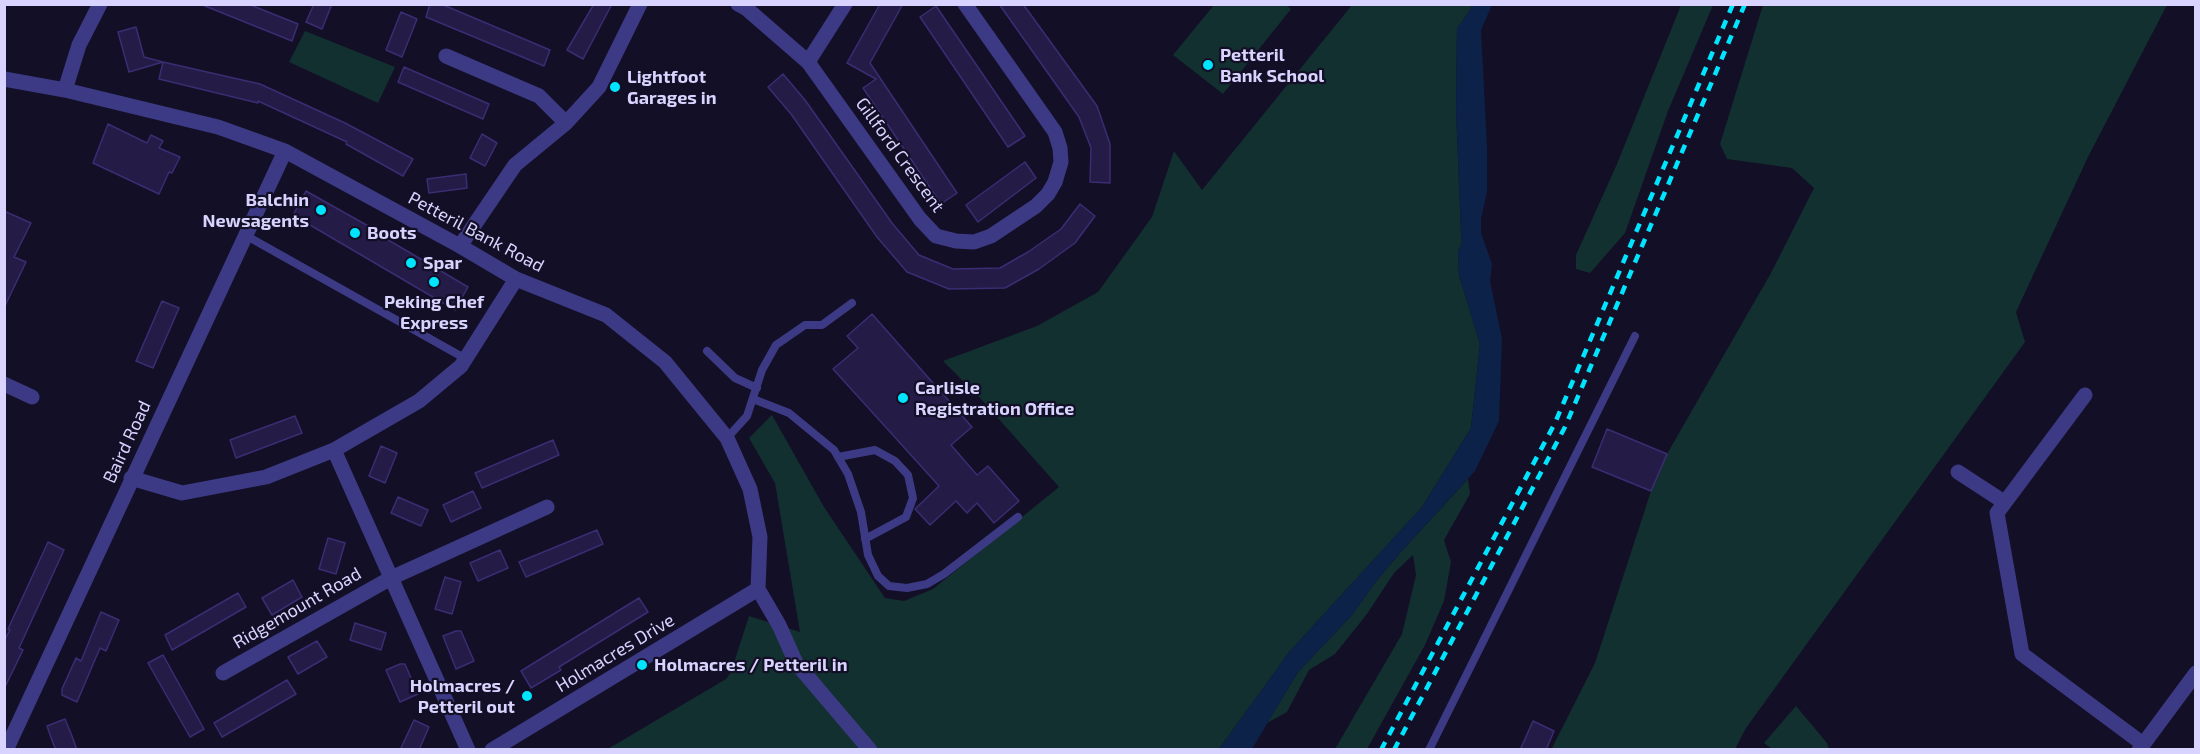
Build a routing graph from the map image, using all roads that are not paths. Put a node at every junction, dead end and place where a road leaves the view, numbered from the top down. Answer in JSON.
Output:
{"nodes":[{"id":1,"x":100,"y":4,"type":"edge"},
{"id":2,"x":640,"y":4,"type":"edge"},
{"id":3,"x":738,"y":4,"type":"edge"},
{"id":4,"x":845,"y":4,"type":"edge"},
{"id":5,"x":965,"y":4,"type":"edge"},
{"id":6,"x":446,"y":56,"type":"dead end"},
{"id":7,"x":808,"y":62,"type":"junction"},
{"id":8,"x":4,"y":79,"type":"edge"},
{"id":9,"x":65,"y":90,"type":"junction"},
{"id":10,"x":566,"y":123,"type":"junction"},
{"id":11,"x":285,"y":151,"type":"junction"},
{"id":12,"x":245,"y":235,"type":"junction"},
{"id":13,"x":460,"y":246,"type":"junction"},
{"id":14,"x":516,"y":279,"type":"junction"},
{"id":15,"x":852,"y":303,"type":"dead end"},
{"id":16,"x":1635,"y":336,"type":"dead end"},
{"id":17,"x":707,"y":351,"type":"dead end"},
{"id":18,"x":466,"y":358,"type":"junction"},
{"id":19,"x":4,"y":384,"type":"edge"},
{"id":20,"x":757,"y":388,"type":"junction"},
{"id":21,"x":2085,"y":395,"type":"dead end"},
{"id":22,"x":32,"y":397,"type":"dead end"},
{"id":23,"x":753,"y":399,"type":"junction"},
{"id":24,"x":727,"y":438,"type":"junction"},
{"id":25,"x":334,"y":450,"type":"junction"},
{"id":26,"x":838,"y":457,"type":"junction"},
{"id":27,"x":1958,"y":472,"type":"dead end"},
{"id":28,"x":131,"y":478,"type":"junction"},
{"id":29,"x":2004,"y":502,"type":"junction"},
{"id":30,"x":547,"y":507,"type":"dead end"},
{"id":31,"x":1018,"y":517,"type":"dead end"},
{"id":32,"x":865,"y":539,"type":"junction"},
{"id":33,"x":390,"y":578,"type":"junction"},
{"id":34,"x":758,"y":589,"type":"junction"},
{"id":35,"x":223,"y":673,"type":"dead end"},
{"id":36,"x":2193,"y":682,"type":"edge"},
{"id":37,"x":2141,"y":747,"type":"edge"},
{"id":38,"x":6,"y":750,"type":"edge"},
{"id":39,"x":468,"y":750,"type":"edge"},
{"id":40,"x":492,"y":750,"type":"edge"},
{"id":41,"x":870,"y":750,"type":"edge"},
{"id":42,"x":1429,"y":750,"type":"edge"}],
"edges":[{"from":1,"to":9,"type":"street"},
{"from":2,"to":10,"type":"street"},
{"from":3,"to":7,"type":"street","name":"Gillford Crescent"},
{"from":4,"to":7,"type":"street"},
{"from":5,"to":7,"type":"street","name":"Gillford Crescent"},
{"from":6,"to":10,"type":"street"},
{"from":8,"to":9,"type":"street","name":"Petteril Bank Road"},
{"from":9,"to":11,"type":"street","name":"Petteril Bank Road"},
{"from":10,"to":13,"type":"street"},
{"from":11,"to":12,"type":"street","name":"Baird Road"},
{"from":11,"to":13,"type":"street","name":"Petteril Bank Road"},
{"from":12,"to":18,"type":"lane"},
{"from":12,"to":28,"type":"street","name":"Baird Road"},
{"from":13,"to":14,"type":"street","name":"Petteril Bank Road"},
{"from":14,"to":18,"type":"street"},
{"from":14,"to":24,"type":"street","name":"Petteril Bank Road"},
{"from":15,"to":20,"type":"lane"},
{"from":16,"to":42,"type":"lane"},
{"from":17,"to":20,"type":"lane"},
{"from":18,"to":25,"type":"street"},
{"from":19,"to":22,"type":"street"},
{"from":20,"to":23,"type":"lane"},
{"from":21,"to":29,"type":"street"},
{"from":23,"to":24,"type":"lane"},
{"from":23,"to":26,"type":"lane"},
{"from":24,"to":34,"type":"street","name":"Petteril Bank Road"},
{"from":25,"to":28,"type":"street"},
{"from":25,"to":33,"type":"street","name":"Ridgemount Road"},
{"from":26,"to":32,"type":"lane"},
{"from":26,"to":32,"type":"lane"},
{"from":27,"to":29,"type":"street"},
{"from":28,"to":38,"type":"street","name":"Baird Road"},
{"from":29,"to":37,"type":"street"},
{"from":30,"to":33,"type":"street","name":"Ridgemount Road"},
{"from":31,"to":32,"type":"lane"},
{"from":33,"to":35,"type":"street","name":"Ridgemount Road"},
{"from":33,"to":39,"type":"street","name":"Ridgemount Road"},
{"from":34,"to":40,"type":"street","name":"Holmacres Drive"},
{"from":34,"to":41,"type":"street"},
{"from":36,"to":37,"type":"street"}]}
